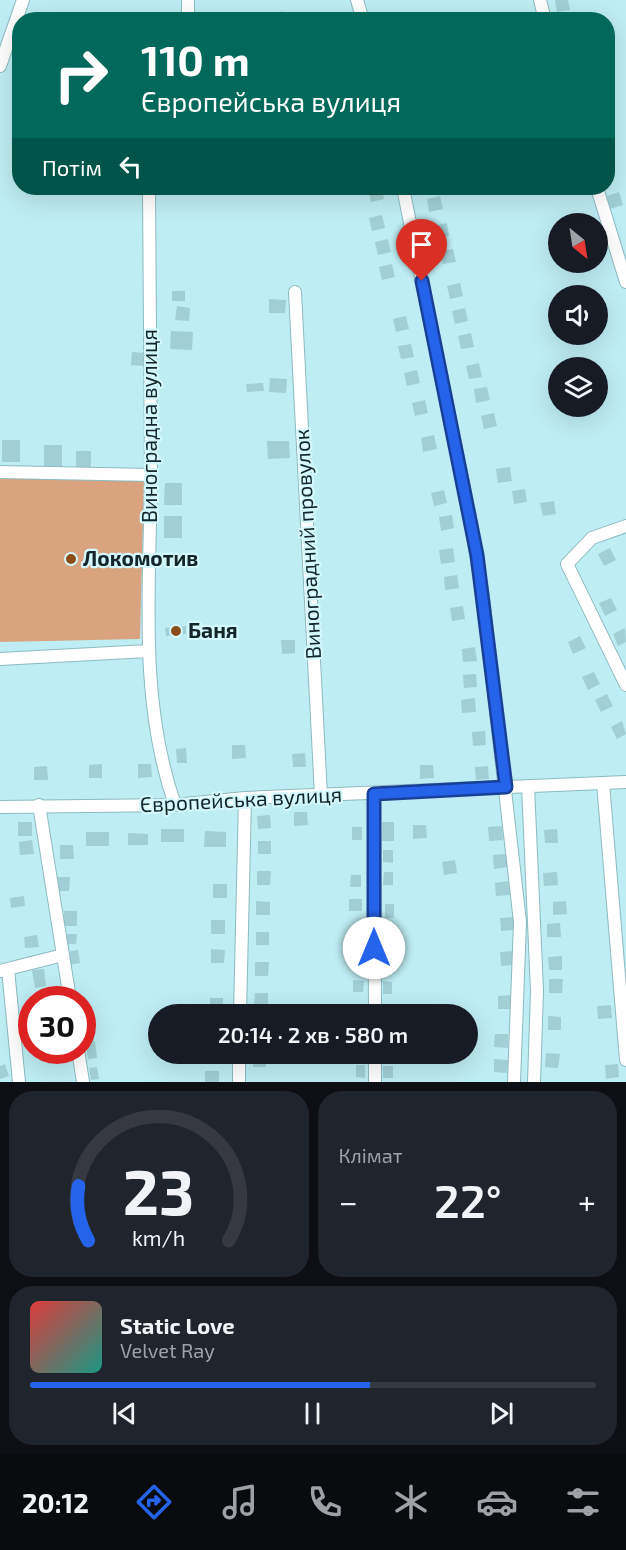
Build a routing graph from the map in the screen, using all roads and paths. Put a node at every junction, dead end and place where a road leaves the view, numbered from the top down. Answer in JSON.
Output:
{"nodes":[{"id":1,"x":12,"y":32,"type":"edge"},
{"id":2,"x":0,"y":66,"type":"edge"},
{"id":3,"x":149,"y":195,"type":"edge"},
{"id":4,"x":405,"y":195,"type":"edge"},
{"id":5,"x":599,"y":195,"type":"edge"},
{"id":6,"x":626,"y":282,"type":"edge"},
{"id":7,"x":295,"y":292,"type":"dead end"},
{"id":8,"x":0,"y":472,"type":"edge"},
{"id":9,"x":151,"y":475,"type":"junction"},
{"id":10,"x":626,"y":526,"type":"edge"},
{"id":11,"x":148,"y":651,"type":"junction"},
{"id":12,"x":0,"y":659,"type":"edge"},
{"id":13,"x":626,"y":686,"type":"edge"},
{"id":14,"x":626,"y":782,"type":"edge"},
{"id":15,"x":603,"y":783,"type":"junction"},
{"id":16,"x":528,"y":786,"type":"junction"},
{"id":17,"x":506,"y":787,"type":"junction"},
{"id":18,"x":374,"y":794,"type":"junction"},
{"id":19,"x":321,"y":795,"type":"junction"},
{"id":20,"x":245,"y":798,"type":"junction"},
{"id":21,"x":39,"y":805,"type":"junction"},
{"id":22,"x":175,"y":805,"type":"junction"},
{"id":23,"x":0,"y":807,"type":"edge"},
{"id":24,"x":63,"y":955,"type":"junction"},
{"id":25,"x":4,"y":970,"type":"edge"},
{"id":26,"x":68,"y":986,"type":"edge"},
{"id":27,"x":240,"y":1004,"type":"edge"},
{"id":28,"x":375,"y":1004,"type":"edge"},
{"id":29,"x":626,"y":1059,"type":"edge"},
{"id":30,"x":80,"y":1064,"type":"edge"},
{"id":31,"x":239,"y":1064,"type":"edge"},
{"id":32,"x":375,"y":1064,"type":"edge"},
{"id":33,"x":19,"y":1082,"type":"edge"},
{"id":34,"x":82,"y":1082,"type":"edge"},
{"id":35,"x":239,"y":1082,"type":"edge"},
{"id":36,"x":375,"y":1082,"type":"edge"},
{"id":37,"x":514,"y":1082,"type":"edge"},
{"id":38,"x":534,"y":1082,"type":"edge"}],
"edges":[{"from":1,"to":2,"type":"street"},
{"from":3,"to":9,"type":"street","name":"Виноградна вулиця"},
{"from":4,"to":17,"type":"street"},
{"from":5,"to":6,"type":"street"},
{"from":7,"to":19,"type":"street","name":"Виноградний провулок"},
{"from":8,"to":9,"type":"street"},
{"from":9,"to":11,"type":"street","name":"Виноградна вулиця"},
{"from":10,"to":13,"type":"street"},
{"from":11,"to":12,"type":"street"},
{"from":11,"to":22,"type":"street","name":"Виноградна вулиця"},
{"from":14,"to":15,"type":"street","name":"Європейська вулиця"},
{"from":15,"to":16,"type":"street","name":"Європейська вулиця"},
{"from":15,"to":29,"type":"street"},
{"from":16,"to":17,"type":"street","name":"Європейська вулиця"},
{"from":16,"to":38,"type":"street"},
{"from":17,"to":18,"type":"street","name":"Європейська вулиця"},
{"from":17,"to":37,"type":"street"},
{"from":18,"to":19,"type":"street","name":"Європейська вулиця"},
{"from":18,"to":28,"type":"street"},
{"from":19,"to":20,"type":"street","name":"Європейська вулиця"},
{"from":20,"to":22,"type":"street","name":"Європейська вулиця"},
{"from":20,"to":27,"type":"street"},
{"from":21,"to":22,"type":"street","name":"Європейська вулиця"},
{"from":21,"to":23,"type":"street","name":"Європейська вулиця"},
{"from":21,"to":24,"type":"street"},
{"from":24,"to":25,"type":"street"},
{"from":24,"to":26,"type":"street"},
{"from":25,"to":33,"type":"street"},
{"from":30,"to":34,"type":"street"},
{"from":31,"to":35,"type":"street"},
{"from":32,"to":36,"type":"street"}]}
